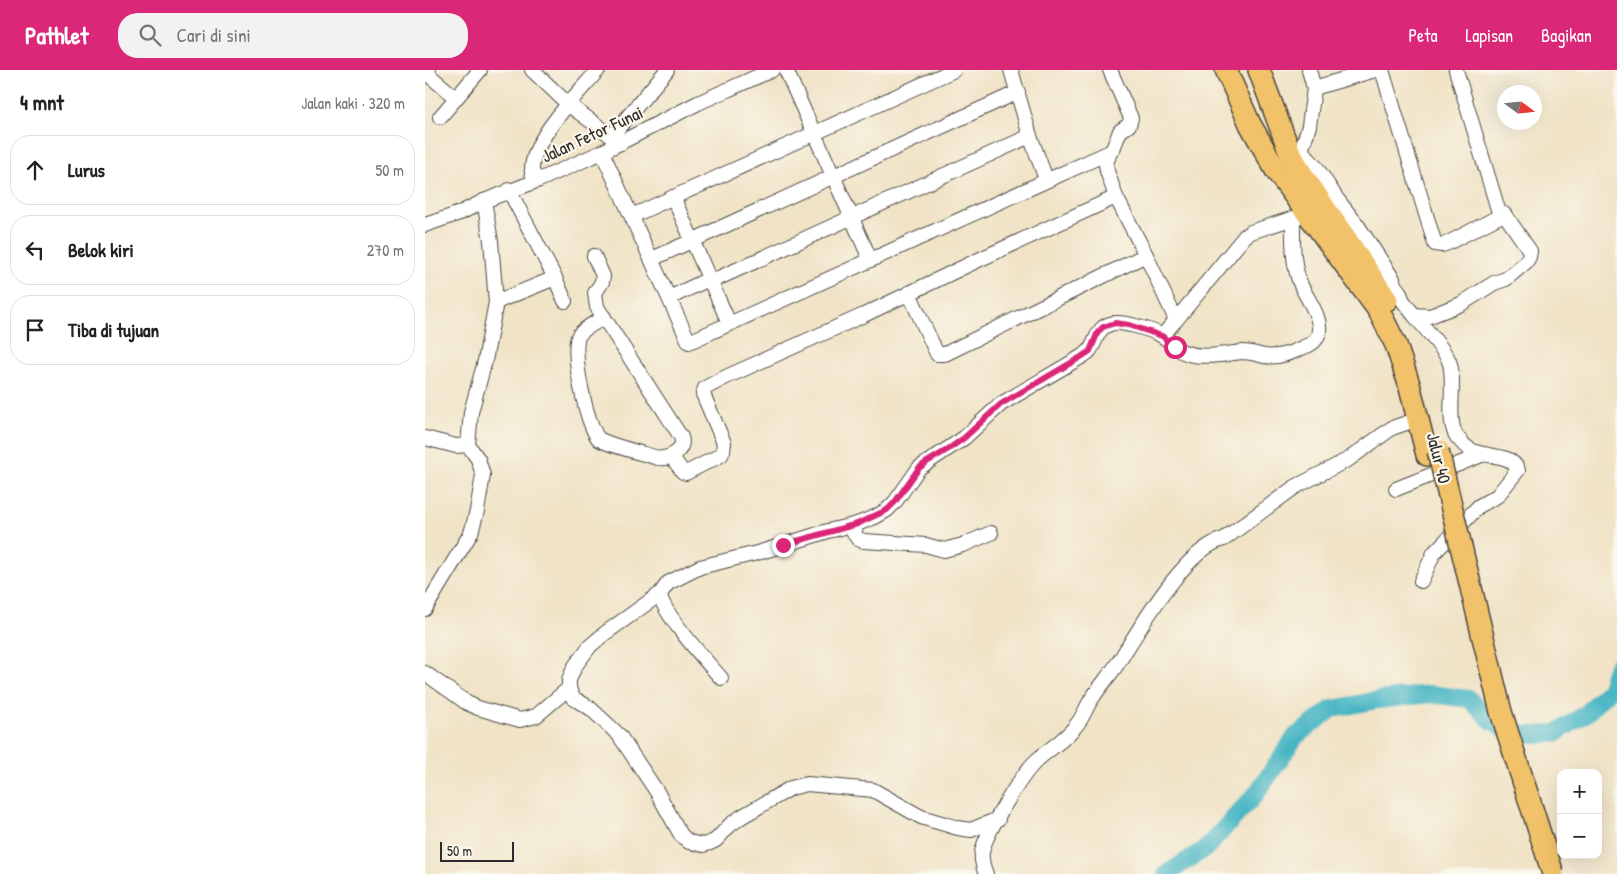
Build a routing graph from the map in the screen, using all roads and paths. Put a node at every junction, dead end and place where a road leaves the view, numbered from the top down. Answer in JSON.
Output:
{"nodes":[{"id":1,"x":428,"y":70,"type":"edge"},
{"id":2,"x":479,"y":70,"type":"edge"},
{"id":3,"x":598,"y":70,"type":"edge"},
{"id":4,"x":667,"y":70,"type":"edge"},
{"id":5,"x":773,"y":70,"type":"edge"},
{"id":6,"x":786,"y":70,"type":"edge"},
{"id":7,"x":953,"y":70,"type":"edge"},
{"id":8,"x":1011,"y":70,"type":"edge"},
{"id":9,"x":1110,"y":70,"type":"edge"},
{"id":10,"x":1226,"y":70,"type":"edge"},
{"id":11,"x":1259,"y":70,"type":"edge"},
{"id":12,"x":1309,"y":70,"type":"edge"},
{"id":13,"x":1375,"y":70,"type":"edge"},
{"id":14,"x":1382,"y":70,"type":"edge"},
{"id":15,"x":1456,"y":70,"type":"edge"},
{"id":16,"x":535,"y":71,"type":"edge"},
{"id":17,"x":1314,"y":88,"type":"junction"},
{"id":18,"x":1018,"y":92,"type":"junction"},
{"id":19,"x":456,"y":98,"type":"junction"},
{"id":20,"x":569,"y":105,"type":"junction"},
{"id":21,"x":441,"y":117,"type":"dead end"},
{"id":22,"x":814,"y":133,"type":"junction"},
{"id":23,"x":1031,"y":136,"type":"junction"},
{"id":24,"x":616,"y":140,"type":"junction"},
{"id":25,"x":602,"y":152,"type":"junction"},
{"id":26,"x":1109,"y":152,"type":"junction"},
{"id":27,"x":1295,"y":152,"type":"junction"},
{"id":28,"x":833,"y":177,"type":"junction"},
{"id":29,"x":1046,"y":179,"type":"junction"},
{"id":30,"x":539,"y":180,"type":"junction"},
{"id":31,"x":509,"y":190,"type":"junction"},
{"id":32,"x":1115,"y":196,"type":"junction"},
{"id":33,"x":673,"y":197,"type":"junction"},
{"id":34,"x":484,"y":201,"type":"junction"},
{"id":35,"x":633,"y":216,"type":"junction"},
{"id":36,"x":1300,"y":216,"type":"junction"},
{"id":37,"x":1500,"y":216,"type":"junction"},
{"id":38,"x":851,"y":218,"type":"junction"},
{"id":39,"x":425,"y":225,"type":"edge"},
{"id":40,"x":692,"y":241,"type":"junction"},
{"id":41,"x":1346,"y":252,"type":"junction"},
{"id":42,"x":1145,"y":255,"type":"junction"},
{"id":43,"x":594,"y":256,"type":"dead end"},
{"id":44,"x":652,"y":259,"type":"junction"},
{"id":45,"x":870,"y":259,"type":"junction"},
{"id":46,"x":555,"y":278,"type":"junction"},
{"id":47,"x":710,"y":280,"type":"junction"},
{"id":48,"x":1389,"y":290,"type":"junction"},
{"id":49,"x":909,"y":293,"type":"junction"},
{"id":50,"x":669,"y":298,"type":"junction"},
{"id":51,"x":565,"y":301,"type":"dead end"},
{"id":52,"x":496,"y":302,"type":"junction"},
{"id":53,"x":1414,"y":315,"type":"junction"},
{"id":54,"x":604,"y":317,"type":"junction"},
{"id":55,"x":1176,"y":320,"type":"junction"},
{"id":56,"x":729,"y":323,"type":"junction"},
{"id":57,"x":1162,"y":336,"type":"junction"},
{"id":58,"x":1418,"y":419,"type":"junction"},
{"id":59,"x":425,"y":438,"type":"edge"},
{"id":60,"x":469,"y":445,"type":"junction"},
{"id":61,"x":1432,"y":453,"type":"junction"},
{"id":62,"x":1483,"y":454,"type":"junction"},
{"id":63,"x":671,"y":456,"type":"junction"},
{"id":64,"x":1396,"y":489,"type":"dead end"},
{"id":65,"x":857,"y":524,"type":"junction"},
{"id":66,"x":991,"y":533,"type":"dead end"},
{"id":67,"x":1421,"y":581,"type":"dead end"},
{"id":68,"x":660,"y":594,"type":"junction"},
{"id":69,"x":425,"y":609,"type":"edge"},
{"id":70,"x":425,"y":673,"type":"edge"},
{"id":71,"x":721,"y":678,"type":"dead end"},
{"id":72,"x":569,"y":688,"type":"junction"},
{"id":73,"x":998,"y":819,"type":"junction"},
{"id":74,"x":986,"y":874,"type":"edge"},
{"id":75,"x":1538,"y":874,"type":"edge"},
{"id":76,"x":1553,"y":874,"type":"edge"}],
"edges":[{"from":1,"to":19,"type":"street"},
{"from":2,"to":19,"type":"street"},
{"from":3,"to":20,"type":"street"},
{"from":4,"to":24,"type":"street"},
{"from":5,"to":24,"type":"street","name":"Jalan Fetor Funai"},
{"from":6,"to":22,"type":"street"},
{"from":7,"to":22,"type":"street"},
{"from":8,"to":18,"type":"street"},
{"from":9,"to":26,"type":"street"},
{"from":10,"to":36,"type":"highway","name":"Jalur 40"},
{"from":11,"to":27,"type":"highway","name":"Jalur 40"},
{"from":12,"to":17,"type":"street"},
{"from":13,"to":17,"type":"street"},
{"from":14,"to":37,"type":"street"},
{"from":15,"to":37,"type":"street"},
{"from":16,"to":20,"type":"street"},
{"from":17,"to":27,"type":"street"},
{"from":18,"to":23,"type":"street"},
{"from":18,"to":28,"type":"street"},
{"from":19,"to":21,"type":"street"},
{"from":20,"to":24,"type":"street"},
{"from":20,"to":30,"type":"street"},
{"from":22,"to":28,"type":"street"},
{"from":22,"to":33,"type":"street"},
{"from":23,"to":29,"type":"street"},
{"from":23,"to":38,"type":"street"},
{"from":24,"to":25,"type":"street","name":"Jalan Fetor Funai"},
{"from":25,"to":30,"type":"street","name":"Jalan Fetor Funai"},
{"from":25,"to":35,"type":"street"},
{"from":26,"to":29,"type":"street"},
{"from":26,"to":32,"type":"street"},
{"from":27,"to":41,"type":"highway","name":"Jalur 40"},
{"from":27,"to":48,"type":"street"},
{"from":28,"to":38,"type":"street"},
{"from":28,"to":40,"type":"street"},
{"from":29,"to":45,"type":"street"},
{"from":30,"to":31,"type":"street","name":"Jalan Fetor Funai"},
{"from":31,"to":34,"type":"street","name":"Jalan Fetor Funai"},
{"from":31,"to":46,"type":"street"},
{"from":32,"to":42,"type":"street"},
{"from":32,"to":49,"type":"street"},
{"from":33,"to":35,"type":"street"},
{"from":33,"to":40,"type":"street"},
{"from":34,"to":39,"type":"street","name":"Jalan Fetor Funai"},
{"from":34,"to":52,"type":"street"},
{"from":35,"to":44,"type":"street"},
{"from":36,"to":41,"type":"highway","name":"Jalur 40"},
{"from":36,"to":55,"type":"street"},
{"from":36,"to":57,"type":"street"},
{"from":37,"to":53,"type":"street"},
{"from":38,"to":45,"type":"street"},
{"from":38,"to":47,"type":"street"},
{"from":40,"to":44,"type":"street"},
{"from":40,"to":47,"type":"street"},
{"from":41,"to":48,"type":"highway","name":"Jalur 40"},
{"from":41,"to":58,"type":"highway","name":"Jalur 40"},
{"from":42,"to":49,"type":"street"},
{"from":42,"to":55,"type":"street"},
{"from":43,"to":54,"type":"street"},
{"from":44,"to":50,"type":"street"},
{"from":45,"to":56,"type":"street"},
{"from":46,"to":51,"type":"street"},
{"from":46,"to":52,"type":"street"},
{"from":47,"to":50,"type":"street"},
{"from":47,"to":56,"type":"street"},
{"from":48,"to":53,"type":"street"},
{"from":48,"to":61,"type":"highway","name":"Jalur 40"},
{"from":49,"to":63,"type":"street"},
{"from":50,"to":56,"type":"street"},
{"from":52,"to":60,"type":"street"},
{"from":53,"to":62,"type":"street"},
{"from":54,"to":63,"type":"street"},
{"from":54,"to":63,"type":"street"},
{"from":55,"to":57,"type":"street"},
{"from":57,"to":65,"type":"street"},
{"from":58,"to":61,"type":"highway","name":"Jalur 40"},
{"from":58,"to":73,"type":"street"},
{"from":59,"to":60,"type":"street"},
{"from":60,"to":69,"type":"street"},
{"from":61,"to":75,"type":"highway"},
{"from":61,"to":76,"type":"highway","name":"Jalur 40","bridge":true},
{"from":62,"to":64,"type":"street"},
{"from":62,"to":67,"type":"street"},
{"from":65,"to":66,"type":"street"},
{"from":65,"to":68,"type":"street"},
{"from":68,"to":71,"type":"street"},
{"from":68,"to":72,"type":"street"},
{"from":70,"to":72,"type":"street"},
{"from":72,"to":73,"type":"street"},
{"from":73,"to":74,"type":"street"}]}
